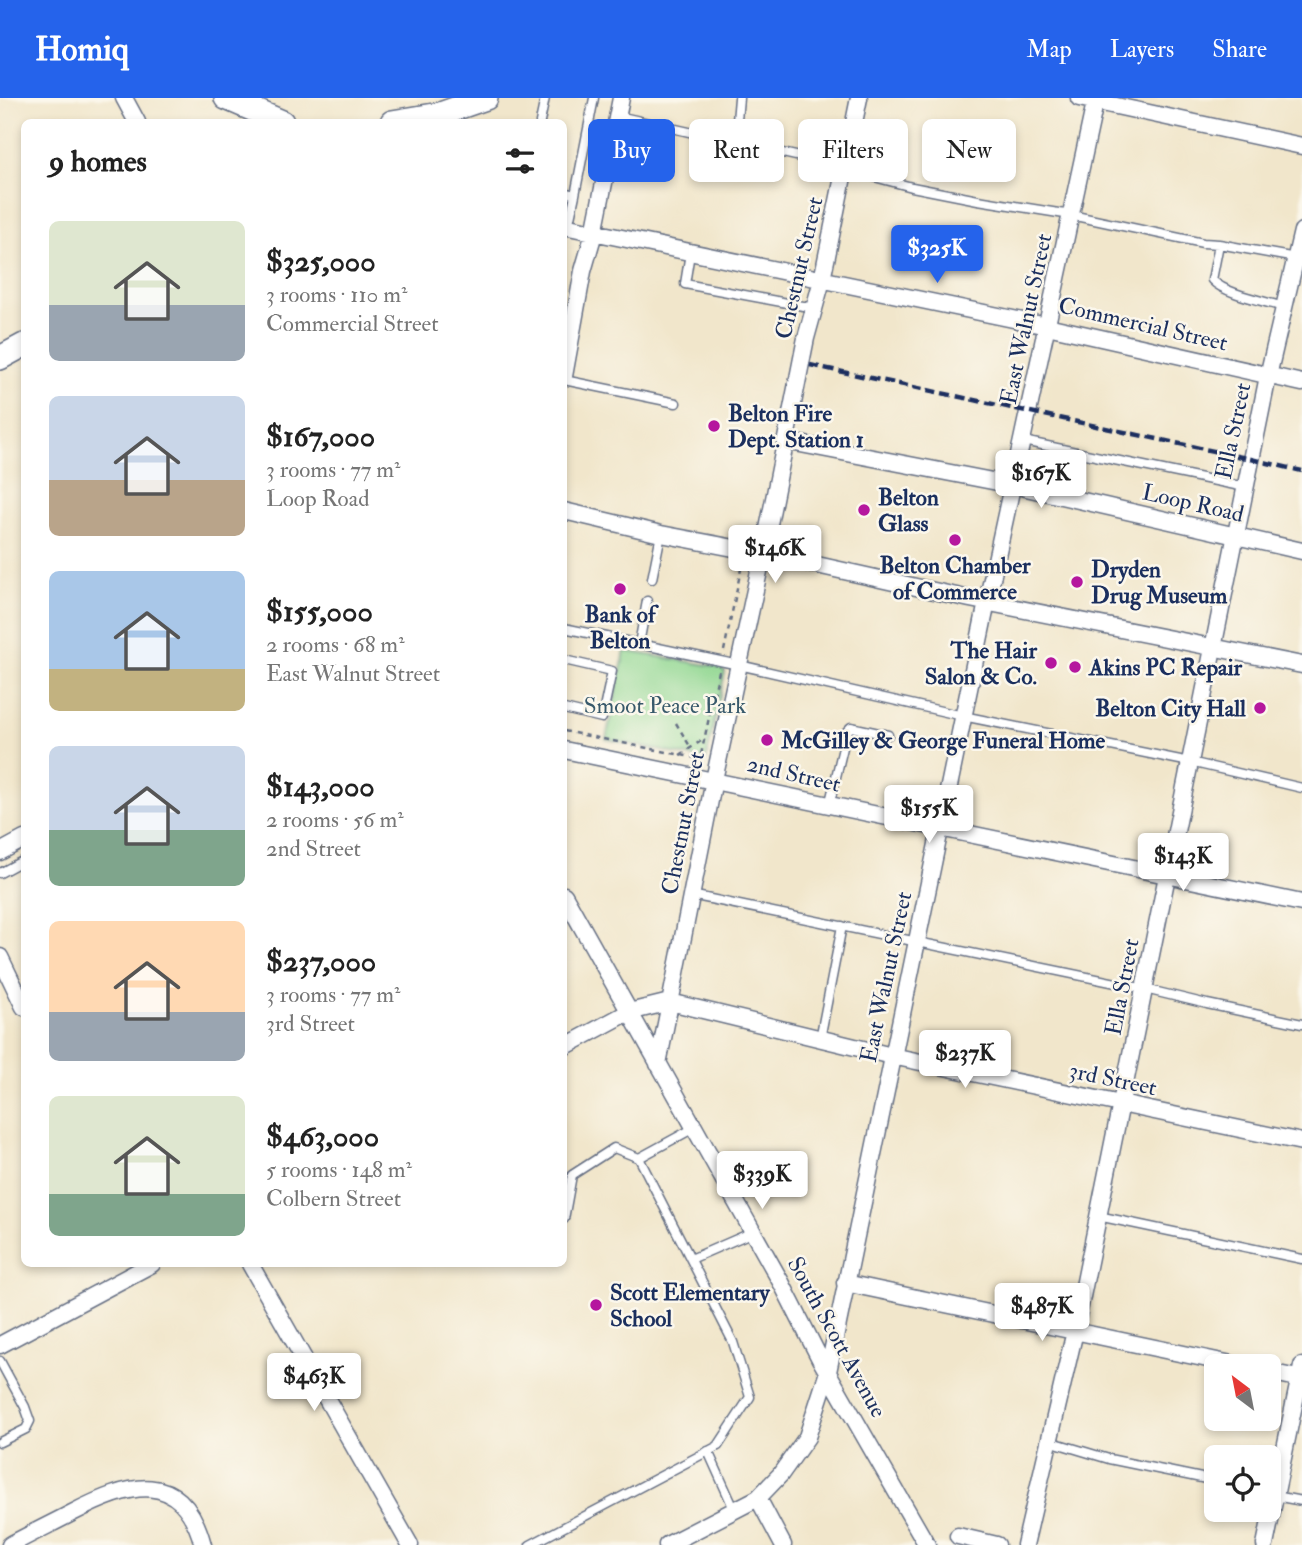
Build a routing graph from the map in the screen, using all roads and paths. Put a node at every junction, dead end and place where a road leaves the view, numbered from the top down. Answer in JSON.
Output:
{"nodes":[{"id":1,"x":124,"y":98,"type":"edge"},
{"id":2,"x":226,"y":98,"type":"edge"},
{"id":3,"x":486,"y":98,"type":"edge"},
{"id":4,"x":545,"y":98,"type":"edge"},
{"id":5,"x":594,"y":98,"type":"edge"},
{"id":6,"x":621,"y":98,"type":"edge"},
{"id":7,"x":739,"y":98,"type":"edge"},
{"id":8,"x":859,"y":98,"type":"edge"},
{"id":9,"x":1079,"y":98,"type":"edge"},
{"id":10,"x":1096,"y":100,"type":"edge"},
{"id":11,"x":617,"y":116,"type":"junction"},
{"id":12,"x":135,"y":119,"type":"edge"},
{"id":13,"x":275,"y":119,"type":"edge"},
{"id":14,"x":410,"y":119,"type":"edge"},
{"id":15,"x":541,"y":119,"type":"edge"},
{"id":16,"x":737,"y":119,"type":"edge"},
{"id":17,"x":855,"y":119,"type":"edge"},
{"id":18,"x":689,"y":132,"type":"edge"},
{"id":19,"x":1302,"y":146,"type":"edge"},
{"id":20,"x":842,"y":182,"type":"edge"},
{"id":21,"x":893,"y":182,"type":"edge"},
{"id":22,"x":567,"y":193,"type":"edge"},
{"id":23,"x":575,"y":195,"type":"junction"},
{"id":24,"x":1071,"y":215,"type":"junction"},
{"id":25,"x":567,"y":223,"type":"edge"},
{"id":26,"x":567,"y":226,"type":"edge"},
{"id":27,"x":1302,"y":231,"type":"edge"},
{"id":28,"x":594,"y":233,"type":"junction"},
{"id":29,"x":1219,"y":244,"type":"junction"},
{"id":30,"x":690,"y":253,"type":"junction"},
{"id":31,"x":1297,"y":261,"type":"edge"},
{"id":32,"x":822,"y":280,"type":"junction"},
{"id":33,"x":1284,"y":307,"type":"junction"},
{"id":34,"x":814,"y":308,"type":"junction"},
{"id":35,"x":1047,"y":326,"type":"junction"},
{"id":36,"x":21,"y":347,"type":"edge"},
{"id":37,"x":0,"y":358,"type":"edge"},
{"id":38,"x":567,"y":361,"type":"edge"},
{"id":39,"x":1268,"y":376,"type":"junction"},
{"id":40,"x":567,"y":379,"type":"edge"},
{"id":41,"x":1302,"y":383,"type":"edge"},
{"id":42,"x":676,"y":403,"type":"dead end"},
{"id":43,"x":785,"y":441,"type":"junction"},
{"id":44,"x":1023,"y":441,"type":"junction"},
{"id":45,"x":1013,"y":485,"type":"junction"},
{"id":46,"x":1245,"y":487,"type":"junction"},
{"id":47,"x":567,"y":512,"type":"edge"},
{"id":48,"x":661,"y":534,"type":"junction"},
{"id":49,"x":1234,"y":536,"type":"junction"},
{"id":50,"x":1302,"y":551,"type":"edge"},
{"id":51,"x":763,"y":553,"type":"junction"},
{"id":52,"x":652,"y":579,"type":"dead end"},
{"id":53,"x":647,"y":601,"type":"dead end"},
{"id":54,"x":987,"y":603,"type":"junction"},
{"id":55,"x":567,"y":629,"type":"edge"},
{"id":56,"x":639,"y":644,"type":"junction"},
{"id":57,"x":1214,"y":646,"type":"junction"},
{"id":58,"x":567,"y":661,"type":"edge"},
{"id":59,"x":739,"y":665,"type":"junction"},
{"id":60,"x":1302,"y":665,"type":"edge"},
{"id":61,"x":567,"y":710,"type":"edge"},
{"id":62,"x":964,"y":716,"type":"junction"},
{"id":63,"x":676,"y":723,"type":"dead end"},
{"id":64,"x":567,"y":732,"type":"edge"},
{"id":65,"x":888,"y":735,"type":"dead end"},
{"id":66,"x":705,"y":739,"type":"dead end"},
{"id":67,"x":691,"y":748,"type":"junction"},
{"id":68,"x":567,"y":751,"type":"edge"},
{"id":69,"x":680,"y":754,"type":"junction"},
{"id":70,"x":706,"y":760,"type":"dead end"},
{"id":71,"x":1190,"y":762,"type":"junction"},
{"id":72,"x":714,"y":780,"type":"junction"},
{"id":73,"x":1302,"y":788,"type":"edge"},
{"id":74,"x":829,"y":806,"type":"junction"},
{"id":75,"x":940,"y":828,"type":"junction"},
{"id":76,"x":21,"y":841,"type":"edge"},
{"id":77,"x":0,"y":852,"type":"edge"},
{"id":78,"x":21,"y":862,"type":"edge"},
{"id":79,"x":0,"y":873,"type":"edge"},
{"id":80,"x":1168,"y":874,"type":"junction"},
{"id":81,"x":691,"y":895,"type":"junction"},
{"id":82,"x":567,"y":900,"type":"edge"},
{"id":83,"x":1302,"y":903,"type":"edge"},
{"id":84,"x":842,"y":926,"type":"junction"},
{"id":85,"x":916,"y":941,"type":"junction"},
{"id":86,"x":0,"y":957,"type":"edge"},
{"id":87,"x":1145,"y":989,"type":"junction"},
{"id":88,"x":21,"y":1001,"type":"edge"},
{"id":89,"x":670,"y":1002,"type":"junction"},
{"id":90,"x":629,"y":1012,"type":"junction"},
{"id":91,"x":1302,"y":1024,"type":"edge"},
{"id":92,"x":820,"y":1038,"type":"junction"},
{"id":93,"x":567,"y":1045,"type":"edge"},
{"id":94,"x":892,"y":1056,"type":"junction"},
{"id":95,"x":657,"y":1064,"type":"junction"},
{"id":96,"x":1121,"y":1104,"type":"junction"},
{"id":97,"x":694,"y":1128,"type":"junction"},
{"id":98,"x":1302,"y":1142,"type":"edge"},
{"id":99,"x":639,"y":1158,"type":"junction"},
{"id":100,"x":567,"y":1202,"type":"edge"},
{"id":101,"x":1098,"y":1216,"type":"junction"},
{"id":102,"x":753,"y":1232,"type":"junction"},
{"id":103,"x":691,"y":1259,"type":"junction"},
{"id":104,"x":1302,"y":1259,"type":"edge"},
{"id":105,"x":146,"y":1267,"type":"edge"},
{"id":106,"x":252,"y":1267,"type":"edge"},
{"id":107,"x":845,"y":1283,"type":"junction"},
{"id":108,"x":1075,"y":1331,"type":"junction"},
{"id":109,"x":0,"y":1345,"type":"edge"},
{"id":110,"x":1204,"y":1358,"type":"edge"},
{"id":111,"x":0,"y":1360,"type":"edge"},
{"id":112,"x":828,"y":1372,"type":"junction"},
{"id":113,"x":1281,"y":1373,"type":"edge"},
{"id":114,"x":1301,"y":1374,"type":"edge"},
{"id":115,"x":1049,"y":1441,"type":"junction"},
{"id":116,"x":0,"y":1442,"type":"edge"},
{"id":117,"x":708,"y":1451,"type":"junction"},
{"id":118,"x":1281,"y":1457,"type":"edge"},
{"id":119,"x":1204,"y":1479,"type":"edge"},
{"id":120,"x":1281,"y":1497,"type":"edge"},
{"id":121,"x":758,"y":1499,"type":"junction"},
{"id":122,"x":1302,"y":1501,"type":"edge"},
{"id":123,"x":735,"y":1511,"type":"junction"},
{"id":124,"x":1268,"y":1522,"type":"edge"},
{"id":125,"x":958,"y":1536,"type":"dead end"},
{"id":126,"x":10,"y":1545,"type":"edge"},
{"id":127,"x":203,"y":1545,"type":"edge"},
{"id":128,"x":410,"y":1545,"type":"edge"},
{"id":129,"x":530,"y":1545,"type":"edge"},
{"id":130,"x":667,"y":1545,"type":"edge"},
{"id":131,"x":783,"y":1545,"type":"edge"},
{"id":132,"x":927,"y":1545,"type":"edge"},
{"id":133,"x":997,"y":1545,"type":"edge"},
{"id":134,"x":1025,"y":1545,"type":"edge"},
{"id":135,"x":1265,"y":1545,"type":"edge"}],
"edges":[{"from":1,"to":12,"type":"street"},
{"from":2,"to":13,"type":"main road"},
{"from":3,"to":14,"type":"main road"},
{"from":4,"to":15,"type":"lane"},
{"from":5,"to":23,"type":"lane"},
{"from":6,"to":11,"type":"street"},
{"from":7,"to":16,"type":"lane"},
{"from":8,"to":17,"type":"street","name":"Chestnut Street"},
{"from":9,"to":10,"type":"street"},
{"from":10,"to":19,"type":"street"},
{"from":10,"to":24,"type":"street","name":"East Walnut Street"},
{"from":11,"to":18,"type":"lane"},
{"from":11,"to":28,"type":"street"},
{"from":20,"to":32,"type":"street","name":"Chestnut Street"},
{"from":21,"to":24,"type":"lane"},
{"from":22,"to":23,"type":"lane"},
{"from":23,"to":25,"type":"lane"},
{"from":24,"to":29,"type":"lane"},
{"from":24,"to":35,"type":"street","name":"East Walnut Street"},
{"from":26,"to":28,"type":"street","name":"Commercial Street"},
{"from":27,"to":31,"type":"street","name":"Ella Street"},
{"from":28,"to":30,"type":"street","name":"Commercial Street"},
{"from":28,"to":38,"type":"street"},
{"from":29,"to":31,"type":"lane"},
{"from":29,"to":33,"type":"lane"},
{"from":30,"to":32,"type":"street","name":"Commercial Street"},
{"from":30,"to":34,"type":"lane"},
{"from":31,"to":33,"type":"street","name":"Ella Street"},
{"from":32,"to":34,"type":"street","name":"Chestnut Street"},
{"from":32,"to":35,"type":"street","name":"Commercial Street"},
{"from":33,"to":39,"type":"street","name":"Ella Street"},
{"from":34,"to":43,"type":"street","name":"Chestnut Street"},
{"from":35,"to":39,"type":"street","name":"Commercial Street"},
{"from":35,"to":44,"type":"street","name":"East Walnut Street"},
{"from":36,"to":37,"type":"main road"},
{"from":39,"to":41,"type":"street","name":"Commercial Street"},
{"from":39,"to":46,"type":"street","name":"Ella Street"},
{"from":40,"to":42,"type":"lane"},
{"from":43,"to":45,"type":"street","name":"Loop Road"},
{"from":43,"to":51,"type":"street","name":"Chestnut Street"},
{"from":44,"to":45,"type":"street","name":"East Walnut Street"},
{"from":44,"to":46,"type":"lane"},
{"from":45,"to":49,"type":"street","name":"Loop Road"},
{"from":45,"to":54,"type":"street","name":"East Walnut Street"},
{"from":46,"to":49,"type":"street","name":"Ella Street"},
{"from":47,"to":48,"type":"street"},
{"from":48,"to":51,"type":"street"},
{"from":48,"to":52,"type":"lane"},
{"from":49,"to":50,"type":"street","name":"Loop Road"},
{"from":49,"to":57,"type":"street","name":"Ella Street"},
{"from":51,"to":54,"type":"street"},
{"from":51,"to":59,"type":"street","name":"Chestnut Street"},
{"from":53,"to":56,"type":"lane"},
{"from":54,"to":57,"type":"street"},
{"from":54,"to":62,"type":"street","name":"East Walnut Street"},
{"from":55,"to":56,"type":"lane"},
{"from":56,"to":59,"type":"lane"},
{"from":57,"to":60,"type":"street"},
{"from":57,"to":71,"type":"street","name":"Ella Street"},
{"from":58,"to":61,"type":"lane"},
{"from":59,"to":62,"type":"lane"},
{"from":59,"to":72,"type":"street","name":"Chestnut Street"},
{"from":62,"to":71,"type":"lane"},
{"from":62,"to":75,"type":"street","name":"East Walnut Street"},
{"from":63,"to":67,"type":"path"},
{"from":64,"to":69,"type":"path"},
{"from":65,"to":74,"type":"lane"},
{"from":66,"to":67,"type":"path"},
{"from":67,"to":69,"type":"path"},
{"from":68,"to":72,"type":"street","name":"2nd Street"},
{"from":69,"to":70,"type":"path"},
{"from":71,"to":73,"type":"lane"},
{"from":71,"to":80,"type":"street","name":"Ella Street"},
{"from":72,"to":74,"type":"street","name":"2nd Street"},
{"from":72,"to":81,"type":"street","name":"Chestnut Street"},
{"from":74,"to":75,"type":"street","name":"2nd Street"},
{"from":75,"to":80,"type":"street","name":"2nd Street"},
{"from":75,"to":85,"type":"street","name":"East Walnut Street"},
{"from":76,"to":77,"type":"street"},
{"from":78,"to":79,"type":"lane"},
{"from":80,"to":83,"type":"street","name":"2nd Street"},
{"from":80,"to":87,"type":"street","name":"Ella Street"},
{"from":81,"to":84,"type":"lane"},
{"from":81,"to":89,"type":"street","name":"Chestnut Street"},
{"from":82,"to":90,"type":"street","name":"South Scott Avenue"},
{"from":84,"to":85,"type":"lane"},
{"from":84,"to":92,"type":"lane"},
{"from":85,"to":87,"type":"lane"},
{"from":85,"to":94,"type":"street","name":"East Walnut Street"},
{"from":86,"to":88,"type":"street"},
{"from":87,"to":91,"type":"lane"},
{"from":87,"to":96,"type":"street","name":"Ella Street"},
{"from":89,"to":90,"type":"street","name":"3rd Street"},
{"from":89,"to":92,"type":"street","name":"3rd Street"},
{"from":89,"to":95,"type":"street","name":"Chestnut Street"},
{"from":90,"to":93,"type":"street","name":"3rd Street"},
{"from":90,"to":95,"type":"street","name":"South Scott Avenue"},
{"from":92,"to":94,"type":"street","name":"3rd Street"},
{"from":94,"to":96,"type":"street","name":"3rd Street"},
{"from":94,"to":107,"type":"street","name":"East Walnut Street"},
{"from":95,"to":97,"type":"street","name":"South Scott Avenue"},
{"from":96,"to":98,"type":"street","name":"3rd Street"},
{"from":96,"to":101,"type":"street","name":"Ella Street"},
{"from":97,"to":99,"type":"lane"},
{"from":97,"to":102,"type":"street","name":"South Scott Avenue"},
{"from":99,"to":100,"type":"lane"},
{"from":99,"to":103,"type":"lane"},
{"from":101,"to":104,"type":"lane"},
{"from":101,"to":108,"type":"street","name":"Ella Street"},
{"from":102,"to":103,"type":"lane"},
{"from":102,"to":112,"type":"street","name":"South Scott Avenue"},
{"from":103,"to":117,"type":"lane"},
{"from":105,"to":109,"type":"street"},
{"from":106,"to":128,"type":"street"},
{"from":107,"to":108,"type":"street"},
{"from":107,"to":112,"type":"street","name":"East Walnut Street"},
{"from":108,"to":110,"type":"street"},
{"from":108,"to":115,"type":"street","name":"Ella Street"},
{"from":111,"to":116,"type":"lane"},
{"from":112,"to":121,"type":"street","name":"East Walnut Street"},
{"from":112,"to":132,"type":"street","name":"South Scott Avenue"},
{"from":113,"to":114,"type":"street"},
{"from":114,"to":118,"type":"street"},
{"from":115,"to":119,"type":"lane"},
{"from":115,"to":134,"type":"street","name":"Ella Street"},
{"from":117,"to":123,"type":"lane"},
{"from":117,"to":129,"type":"lane"},
{"from":120,"to":122,"type":"lane"},
{"from":121,"to":123,"type":"street"},
{"from":121,"to":131,"type":"street"},
{"from":123,"to":130,"type":"street"},
{"from":124,"to":135,"type":"street"},
{"from":125,"to":133,"type":"street"},
{"from":126,"to":127,"type":"street"}]}
